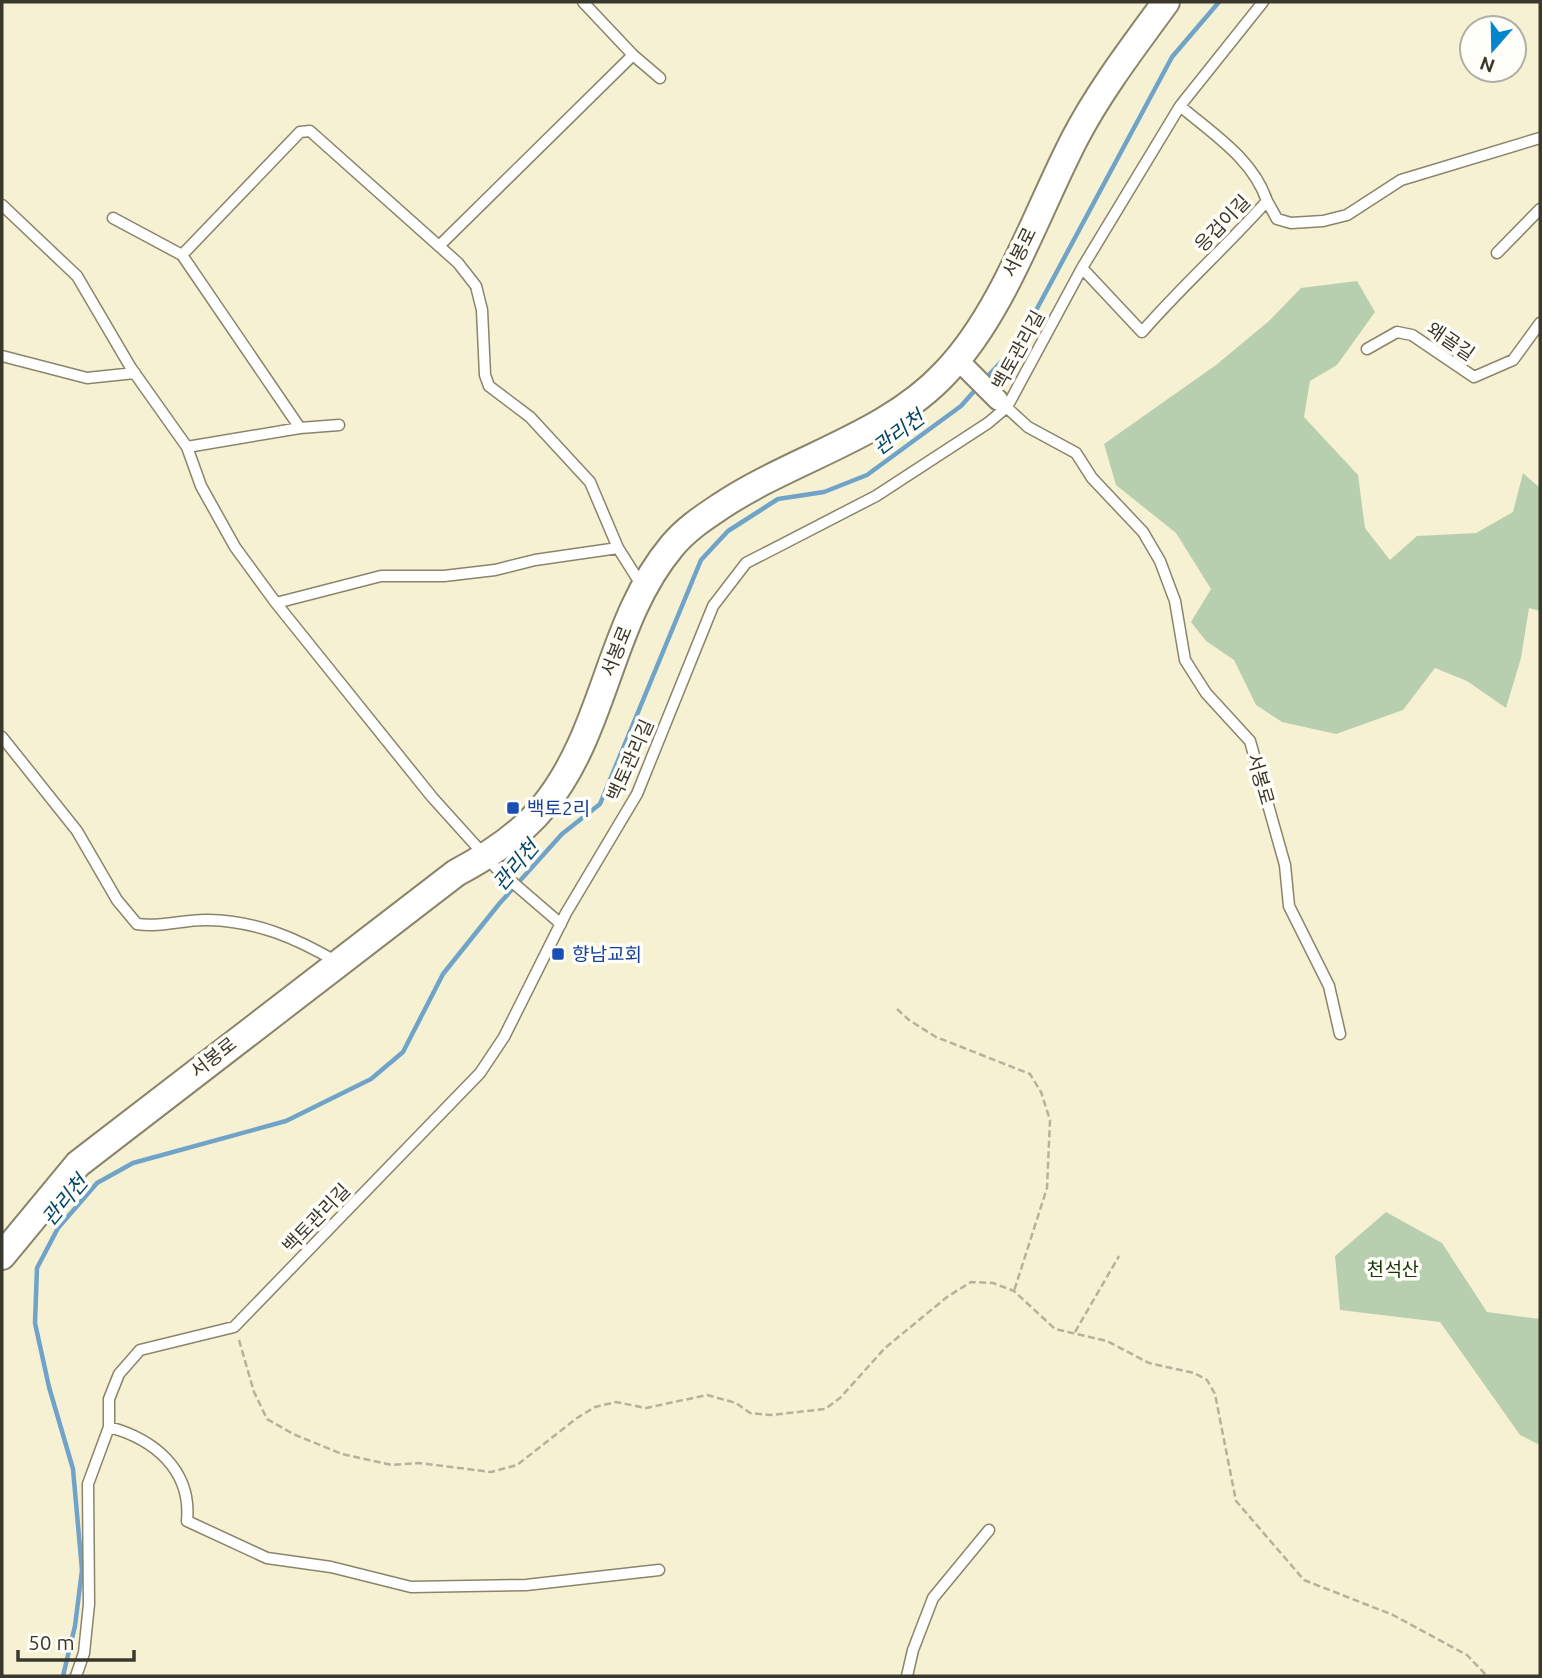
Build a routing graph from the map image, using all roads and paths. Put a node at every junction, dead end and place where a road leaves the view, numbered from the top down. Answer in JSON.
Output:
{"nodes":[{"id":1,"x":583,"y":2,"type":"edge"},
{"id":2,"x":1263,"y":2,"type":"edge"},
{"id":3,"x":1158,"y":4,"type":"edge"},
{"id":4,"x":633,"y":55,"type":"junction"},
{"id":5,"x":660,"y":78,"type":"dead end"},
{"id":6,"x":1180,"y":106,"type":"junction"},
{"id":7,"x":1540,"y":138,"type":"edge"},
{"id":8,"x":1267,"y":201,"type":"junction"},
{"id":9,"x":2,"y":205,"type":"edge"},
{"id":10,"x":1540,"y":209,"type":"edge"},
{"id":11,"x":113,"y":218,"type":"dead end"},
{"id":12,"x":439,"y":246,"type":"junction"},
{"id":13,"x":1497,"y":253,"type":"dead end"},
{"id":14,"x":182,"y":254,"type":"junction"},
{"id":15,"x":1082,"y":268,"type":"junction"},
{"id":16,"x":1540,"y":323,"type":"edge"},
{"id":17,"x":1367,"y":349,"type":"dead end"},
{"id":18,"x":2,"y":356,"type":"edge"},
{"id":19,"x":957,"y":359,"type":"junction"},
{"id":20,"x":135,"y":373,"type":"junction"},
{"id":21,"x":1002,"y":403,"type":"junction"},
{"id":22,"x":339,"y":425,"type":"dead end"},
{"id":23,"x":300,"y":428,"type":"junction"},
{"id":24,"x":187,"y":447,"type":"junction"},
{"id":25,"x":618,"y":548,"type":"junction"},
{"id":26,"x":642,"y":586,"type":"junction"},
{"id":27,"x":276,"y":603,"type":"junction"},
{"id":28,"x":2,"y":737,"type":"edge"},
{"id":29,"x":491,"y":862,"type":"junction"},
{"id":30,"x":561,"y":924,"type":"junction"},
{"id":31,"x":338,"y":962,"type":"junction"},
{"id":32,"x":897,"y":1009,"type":"dead end"},
{"id":33,"x":1340,"y":1034,"type":"dead end"},
{"id":34,"x":2,"y":1256,"type":"edge"},
{"id":35,"x":1119,"y":1256,"type":"dead end"},
{"id":36,"x":1014,"y":1291,"type":"junction"},
{"id":37,"x":234,"y":1327,"type":"junction"},
{"id":38,"x":1074,"y":1333,"type":"junction"},
{"id":39,"x":108,"y":1427,"type":"junction"},
{"id":40,"x":989,"y":1530,"type":"dead end"},
{"id":41,"x":659,"y":1570,"type":"dead end"},
{"id":42,"x":76,"y":1676,"type":"edge"},
{"id":43,"x":907,"y":1676,"type":"edge"},
{"id":44,"x":1487,"y":1676,"type":"edge"}],
"edges":[{"from":1,"to":4,"type":"lane"},
{"from":2,"to":6,"type":"lane","name":"백토관리길"},
{"from":3,"to":19,"type":"main road","name":"서봉로"},
{"from":4,"to":5,"type":"lane"},
{"from":4,"to":12,"type":"lane"},
{"from":6,"to":8,"type":"lane"},
{"from":6,"to":15,"type":"lane","name":"백토관리길"},
{"from":7,"to":8,"type":"lane","name":"응겁이길"},
{"from":8,"to":15,"type":"lane","name":"응겁이길"},
{"from":9,"to":20,"type":"lane"},
{"from":10,"to":13,"type":"lane"},
{"from":11,"to":14,"type":"lane"},
{"from":12,"to":14,"type":"lane"},
{"from":12,"to":25,"type":"lane"},
{"from":14,"to":23,"type":"lane"},
{"from":15,"to":21,"type":"lane","name":"백토관리길"},
{"from":16,"to":17,"type":"lane","name":"왜골길"},
{"from":18,"to":20,"type":"lane"},
{"from":19,"to":21,"type":"street"},
{"from":19,"to":26,"type":"main road","name":"서봉로"},
{"from":20,"to":24,"type":"lane"},
{"from":21,"to":30,"type":"lane","name":"백토관리길"},
{"from":21,"to":33,"type":"lane","name":"서봉로"},
{"from":22,"to":23,"type":"lane"},
{"from":23,"to":24,"type":"lane"},
{"from":24,"to":27,"type":"lane"},
{"from":25,"to":26,"type":"lane"},
{"from":25,"to":27,"type":"lane"},
{"from":26,"to":29,"type":"main road","name":"서봉로"},
{"from":27,"to":29,"type":"lane"},
{"from":28,"to":31,"type":"lane"},
{"from":29,"to":30,"type":"lane"},
{"from":29,"to":31,"type":"main road","name":"서봉로"},
{"from":30,"to":37,"type":"lane","name":"백토관리길"},
{"from":31,"to":34,"type":"main road","name":"서봉로"},
{"from":32,"to":36,"type":"path"},
{"from":35,"to":38,"type":"path"},
{"from":36,"to":37,"type":"path"},
{"from":36,"to":38,"type":"path"},
{"from":37,"to":39,"type":"lane"},
{"from":38,"to":44,"type":"path"},
{"from":39,"to":41,"type":"lane"},
{"from":39,"to":42,"type":"lane"},
{"from":40,"to":43,"type":"lane"}]}
